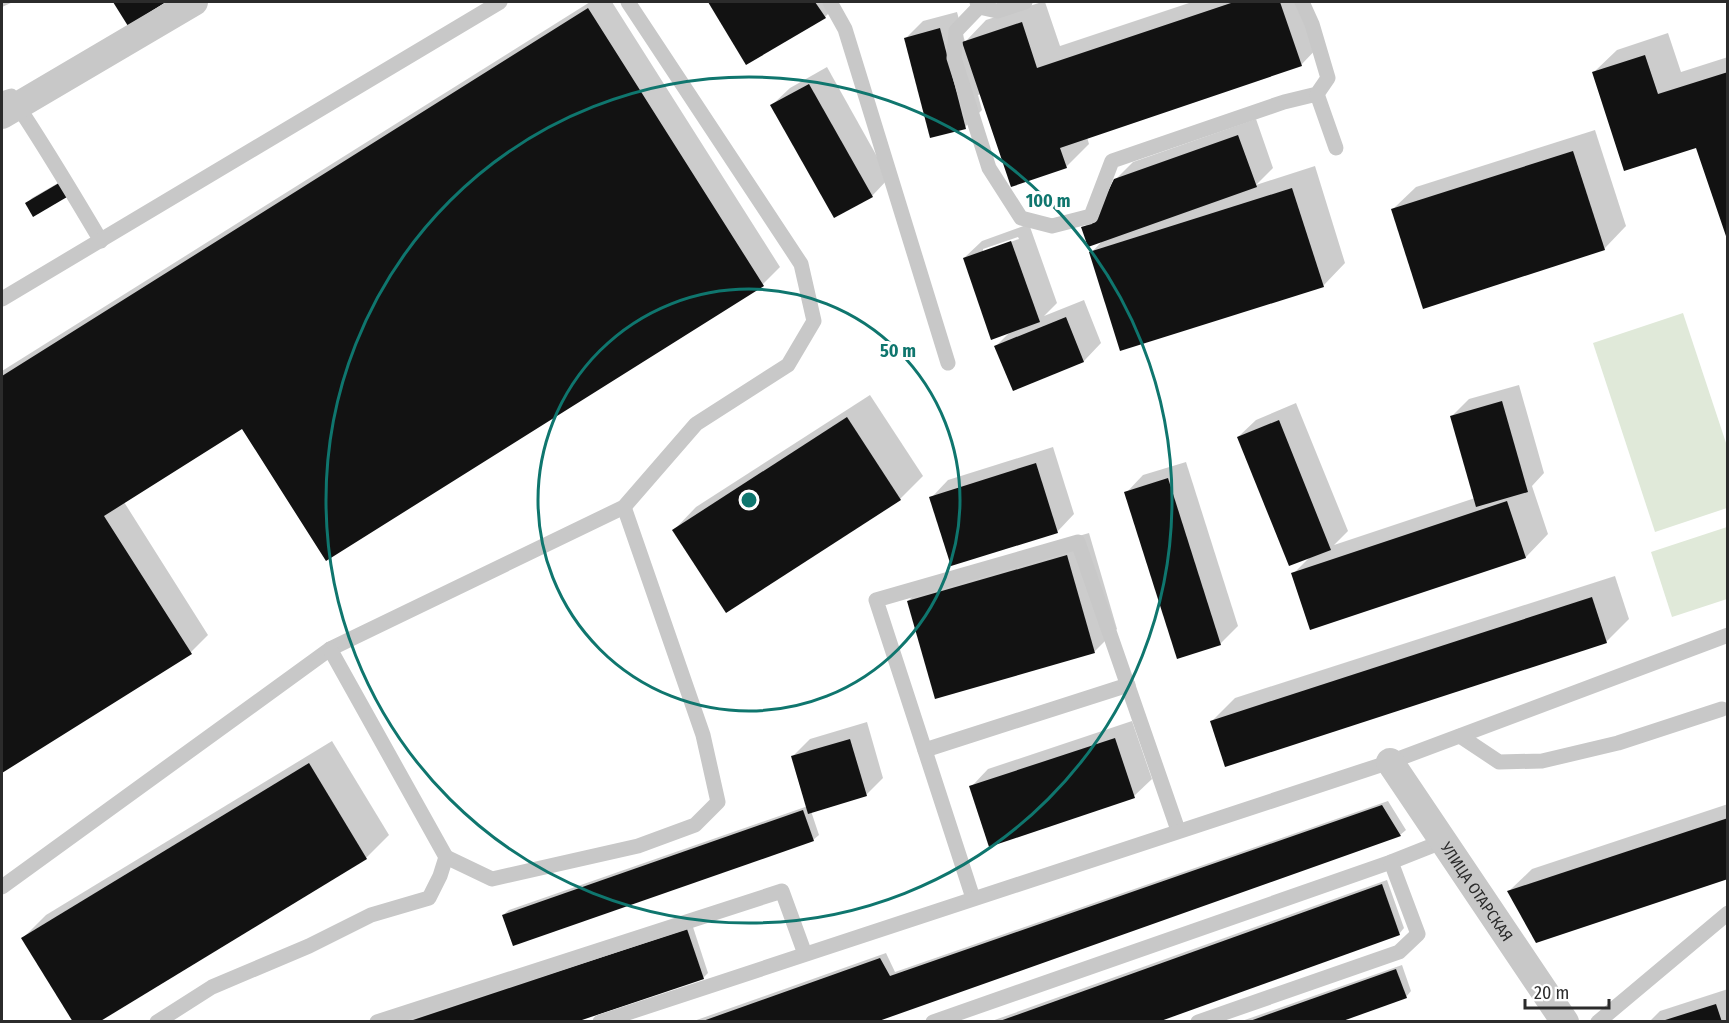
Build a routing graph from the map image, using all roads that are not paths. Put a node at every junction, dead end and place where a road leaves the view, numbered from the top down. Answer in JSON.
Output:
{"nodes":[{"id":1,"x":194,"y":2,"type":"edge"},
{"id":2,"x":500,"y":2,"type":"edge"},
{"id":3,"x":628,"y":2,"type":"edge"},
{"id":4,"x":830,"y":2,"type":"edge"},
{"id":5,"x":1025,"y":2,"type":"edge"},
{"id":6,"x":1302,"y":2,"type":"edge"},
{"id":7,"x":978,"y":4,"type":"edge"},
{"id":8,"x":1317,"y":94,"type":"junction"},
{"id":9,"x":7,"y":107,"type":"edge"},
{"id":10,"x":1336,"y":148,"type":"dead end"},
{"id":11,"x":100,"y":242,"type":"junction"},
{"id":12,"x":2,"y":299,"type":"edge"},
{"id":13,"x":948,"y":363,"type":"dead end"},
{"id":14,"x":624,"y":507,"type":"junction"},
{"id":15,"x":1728,"y":635,"type":"edge"},
{"id":16,"x":330,"y":649,"type":"junction"},
{"id":17,"x":1128,"y":685,"type":"junction"},
{"id":18,"x":1722,"y":708,"type":"dead end"},
{"id":19,"x":1460,"y":736,"type":"junction"},
{"id":20,"x":925,"y":750,"type":"junction"},
{"id":21,"x":1390,"y":762,"type":"junction"},
{"id":22,"x":1178,"y":830,"type":"junction"},
{"id":23,"x":1444,"y":841,"type":"junction"},
{"id":24,"x":446,"y":857,"type":"junction"},
{"id":25,"x":1391,"y":862,"type":"junction"},
{"id":26,"x":2,"y":887,"type":"edge"},
{"id":27,"x":973,"y":898,"type":"junction"},
{"id":28,"x":1728,"y":913,"type":"edge"},
{"id":29,"x":805,"y":954,"type":"junction"},
{"id":30,"x":157,"y":1022,"type":"edge"},
{"id":31,"x":377,"y":1022,"type":"edge"},
{"id":32,"x":600,"y":1022,"type":"edge"},
{"id":33,"x":933,"y":1022,"type":"edge"},
{"id":34,"x":1198,"y":1022,"type":"edge"},
{"id":35,"x":1565,"y":1022,"type":"edge"},
{"id":36,"x":1598,"y":1022,"type":"edge"}],
"edges":[{"from":1,"to":9,"type":"street"},
{"from":2,"to":11,"type":"lane"},
{"from":3,"to":14,"type":"lane"},
{"from":4,"to":13,"type":"lane"},
{"from":5,"to":7,"type":"lane"},
{"from":6,"to":8,"type":"lane"},
{"from":7,"to":8,"type":"lane"},
{"from":8,"to":10,"type":"lane"},
{"from":9,"to":11,"type":"lane"},
{"from":11,"to":12,"type":"lane"},
{"from":14,"to":16,"type":"lane"},
{"from":14,"to":24,"type":"lane"},
{"from":15,"to":19,"type":"lane"},
{"from":16,"to":24,"type":"lane"},
{"from":16,"to":26,"type":"lane"},
{"from":17,"to":20,"type":"lane"},
{"from":17,"to":20,"type":"lane"},
{"from":17,"to":22,"type":"lane"},
{"from":18,"to":19,"type":"lane"},
{"from":19,"to":21,"type":"lane"},
{"from":20,"to":27,"type":"lane"},
{"from":21,"to":22,"type":"lane"},
{"from":21,"to":23,"type":"street","name":"УЛИЦА ОТАРСКАЯ"},
{"from":22,"to":27,"type":"lane"},
{"from":23,"to":25,"type":"lane"},
{"from":23,"to":35,"type":"street","name":"УЛИЦА ОТАРСКАЯ"},
{"from":24,"to":30,"type":"lane"},
{"from":25,"to":33,"type":"lane"},
{"from":25,"to":34,"type":"lane"},
{"from":27,"to":29,"type":"lane"},
{"from":28,"to":36,"type":"lane"},
{"from":29,"to":31,"type":"lane"},
{"from":29,"to":32,"type":"lane"}]}
